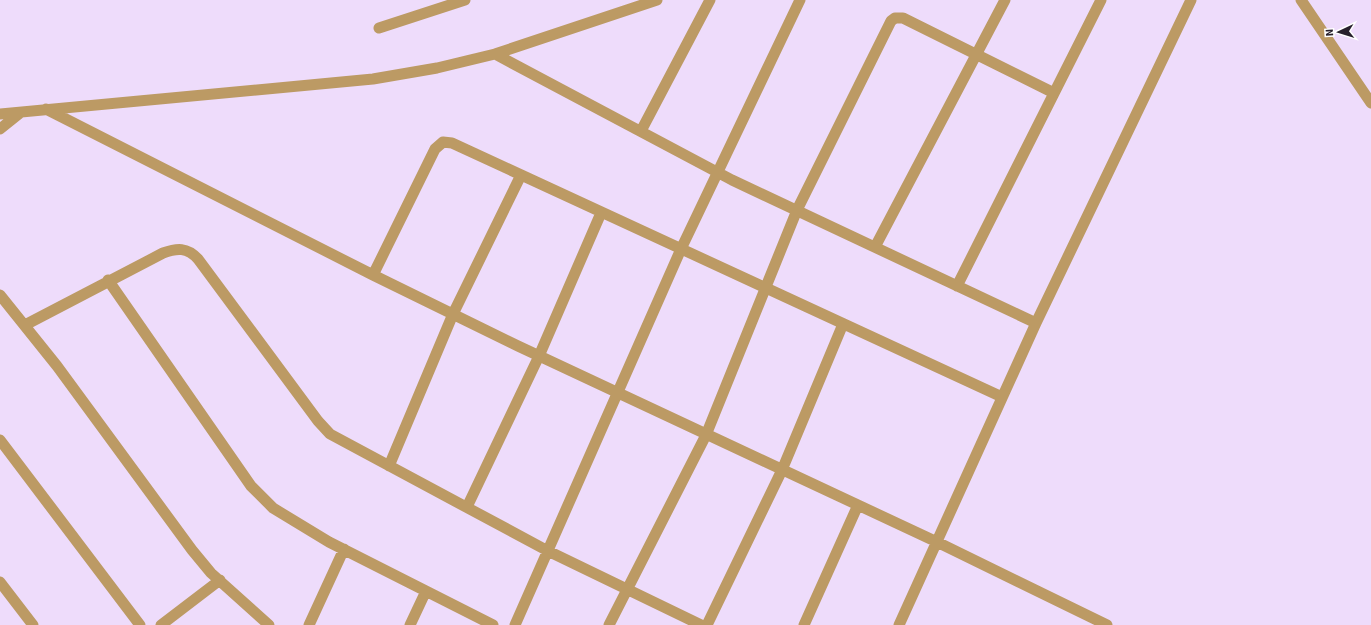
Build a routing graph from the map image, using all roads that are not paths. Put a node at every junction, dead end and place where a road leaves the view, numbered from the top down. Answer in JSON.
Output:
{"nodes":[{"id":1,"x":465,"y":0,"type":"edge"},
{"id":2,"x":657,"y":0,"type":"edge"},
{"id":3,"x":710,"y":0,"type":"edge"},
{"id":4,"x":800,"y":0,"type":"edge"},
{"id":5,"x":1006,"y":0,"type":"edge"},
{"id":6,"x":1100,"y":0,"type":"edge"},
{"id":7,"x":1191,"y":0,"type":"edge"},
{"id":8,"x":1301,"y":0,"type":"edge"},
{"id":9,"x":379,"y":28,"type":"dead end"},
{"id":10,"x":495,"y":54,"type":"junction"},
{"id":11,"x":977,"y":54,"type":"junction"},
{"id":12,"x":1054,"y":93,"type":"junction"},
{"id":13,"x":1371,"y":103,"type":"edge"},
{"id":14,"x":46,"y":109,"type":"junction"},
{"id":15,"x":20,"y":113,"type":"junction"},
{"id":16,"x":0,"y":114,"type":"edge"},
{"id":17,"x":0,"y":129,"type":"edge"},
{"id":18,"x":641,"y":131,"type":"junction"},
{"id":19,"x":718,"y":172,"type":"junction"},
{"id":20,"x":521,"y":176,"type":"junction"},
{"id":21,"x":797,"y":210,"type":"junction"},
{"id":22,"x":602,"y":213,"type":"junction"},
{"id":23,"x":875,"y":247,"type":"junction"},
{"id":24,"x":680,"y":249,"type":"junction"},
{"id":25,"x":373,"y":275,"type":"junction"},
{"id":26,"x":108,"y":280,"type":"junction"},
{"id":27,"x":957,"y":286,"type":"junction"},
{"id":28,"x":766,"y":289,"type":"junction"},
{"id":29,"x":0,"y":295,"type":"edge"},
{"id":30,"x":453,"y":314,"type":"junction"},
{"id":31,"x":1036,"y":323,"type":"junction"},
{"id":32,"x":843,"y":324,"type":"junction"},
{"id":33,"x":25,"y":325,"type":"junction"},
{"id":34,"x":539,"y":356,"type":"junction"},
{"id":35,"x":618,"y":394,"type":"junction"},
{"id":36,"x":1002,"y":397,"type":"junction"},
{"id":37,"x":706,"y":435,"type":"junction"},
{"id":38,"x":0,"y":440,"type":"edge"},
{"id":39,"x":389,"y":466,"type":"junction"},
{"id":40,"x":782,"y":470,"type":"junction"},
{"id":41,"x":858,"y":506,"type":"junction"},
{"id":42,"x":467,"y":507,"type":"junction"},
{"id":43,"x":937,"y":542,"type":"junction"},
{"id":44,"x":344,"y":550,"type":"junction"},
{"id":45,"x":548,"y":551,"type":"junction"},
{"id":46,"x":220,"y":580,"type":"junction"},
{"id":47,"x":0,"y":582,"type":"edge"},
{"id":48,"x":628,"y":590,"type":"junction"},
{"id":49,"x":426,"y":591,"type":"junction"},
{"id":50,"x":33,"y":625,"type":"edge"},
{"id":51,"x":140,"y":625,"type":"edge"},
{"id":52,"x":160,"y":625,"type":"edge"},
{"id":53,"x":269,"y":625,"type":"edge"},
{"id":54,"x":309,"y":625,"type":"edge"},
{"id":55,"x":410,"y":625,"type":"edge"},
{"id":56,"x":494,"y":625,"type":"edge"},
{"id":57,"x":514,"y":625,"type":"edge"},
{"id":58,"x":609,"y":625,"type":"edge"},
{"id":59,"x":701,"y":625,"type":"edge"},
{"id":60,"x":707,"y":625,"type":"edge"},
{"id":61,"x":804,"y":625,"type":"edge"},
{"id":62,"x":899,"y":625,"type":"edge"},
{"id":63,"x":1107,"y":625,"type":"edge"}],
"edges":[{"from":1,"to":9,"type":"street"},
{"from":2,"to":10,"type":"street"},
{"from":3,"to":18,"type":"street"},
{"from":4,"to":19,"type":"street"},
{"from":5,"to":11,"type":"street"},
{"from":6,"to":12,"type":"street"},
{"from":7,"to":31,"type":"street"},
{"from":8,"to":13,"type":"street"},
{"from":10,"to":14,"type":"street"},
{"from":10,"to":18,"type":"street"},
{"from":11,"to":12,"type":"street"},
{"from":11,"to":21,"type":"street"},
{"from":11,"to":23,"type":"street"},
{"from":12,"to":27,"type":"street"},
{"from":14,"to":15,"type":"street"},
{"from":14,"to":25,"type":"street"},
{"from":15,"to":16,"type":"street"},
{"from":15,"to":17,"type":"street"},
{"from":18,"to":19,"type":"street"},
{"from":19,"to":21,"type":"street"},
{"from":19,"to":24,"type":"street"},
{"from":20,"to":22,"type":"street"},
{"from":20,"to":25,"type":"street"},
{"from":20,"to":30,"type":"street"},
{"from":21,"to":23,"type":"street"},
{"from":21,"to":28,"type":"street"},
{"from":22,"to":24,"type":"street"},
{"from":22,"to":34,"type":"street"},
{"from":23,"to":27,"type":"street"},
{"from":24,"to":28,"type":"street"},
{"from":24,"to":35,"type":"street"},
{"from":25,"to":30,"type":"street"},
{"from":26,"to":33,"type":"street"},
{"from":26,"to":39,"type":"street"},
{"from":26,"to":44,"type":"street"},
{"from":27,"to":31,"type":"street"},
{"from":28,"to":32,"type":"street"},
{"from":28,"to":37,"type":"street"},
{"from":29,"to":33,"type":"street"},
{"from":30,"to":34,"type":"street"},
{"from":30,"to":39,"type":"street"},
{"from":31,"to":36,"type":"street"},
{"from":32,"to":36,"type":"street"},
{"from":32,"to":40,"type":"street"},
{"from":33,"to":46,"type":"street"},
{"from":34,"to":35,"type":"street"},
{"from":34,"to":42,"type":"street"},
{"from":35,"to":37,"type":"street"},
{"from":35,"to":45,"type":"street"},
{"from":36,"to":43,"type":"street"},
{"from":37,"to":40,"type":"street"},
{"from":37,"to":48,"type":"street"},
{"from":38,"to":51,"type":"street"},
{"from":39,"to":42,"type":"street"},
{"from":40,"to":41,"type":"street"},
{"from":40,"to":60,"type":"street"},
{"from":41,"to":43,"type":"street"},
{"from":41,"to":61,"type":"street"},
{"from":42,"to":45,"type":"street"},
{"from":43,"to":62,"type":"street"},
{"from":43,"to":63,"type":"street"},
{"from":44,"to":49,"type":"street"},
{"from":44,"to":54,"type":"street"},
{"from":45,"to":48,"type":"street"},
{"from":45,"to":57,"type":"street"},
{"from":46,"to":52,"type":"street"},
{"from":46,"to":53,"type":"street"},
{"from":47,"to":50,"type":"street"},
{"from":48,"to":58,"type":"street"},
{"from":48,"to":59,"type":"street"},
{"from":49,"to":55,"type":"street"},
{"from":49,"to":56,"type":"street"}]}
